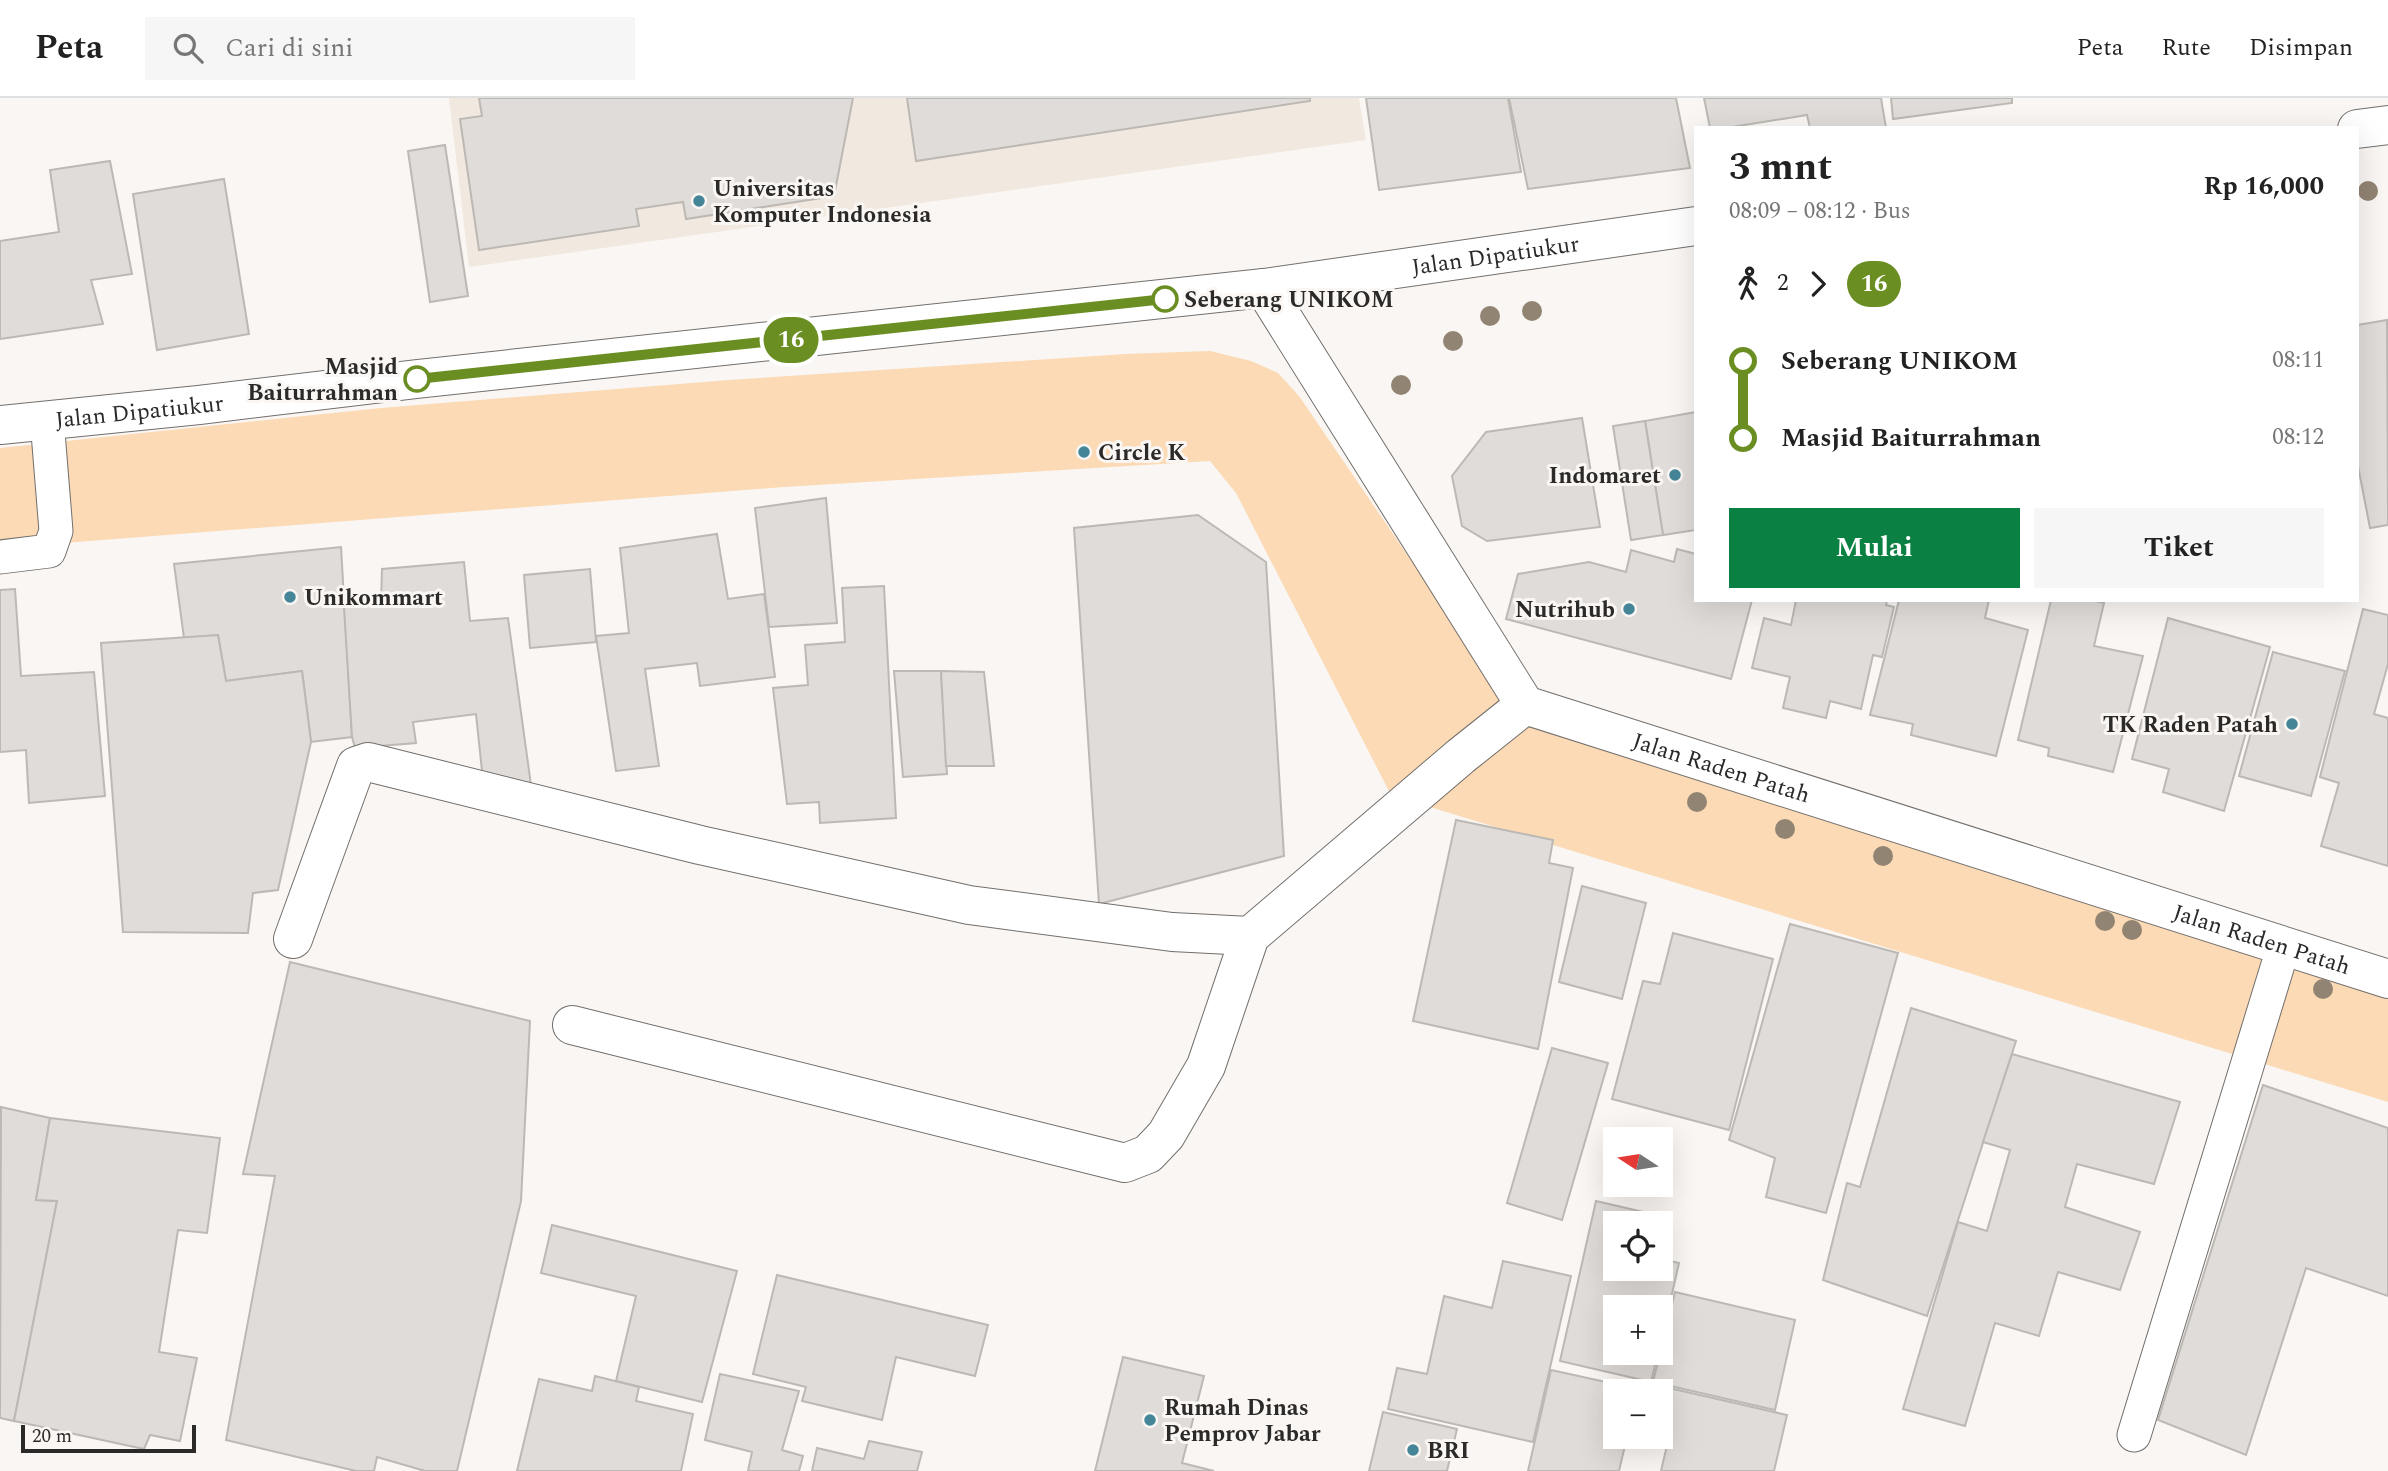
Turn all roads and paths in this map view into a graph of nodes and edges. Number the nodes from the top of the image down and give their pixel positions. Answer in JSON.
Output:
{"nodes":[{"id":1,"x":2388,"y":125,"type":"edge"},
{"id":2,"x":2359,"y":129,"type":"edge"},
{"id":3,"x":1694,"y":226,"type":"edge"},
{"id":4,"x":1264,"y":288,"type":"junction"},
{"id":5,"x":47,"y":420,"type":"junction"},
{"id":6,"x":0,"y":425,"type":"edge"},
{"id":7,"x":0,"y":557,"type":"edge"},
{"id":8,"x":1525,"y":705,"type":"junction"},
{"id":9,"x":1250,"y":936,"type":"junction"},
{"id":10,"x":293,"y":939,"type":"dead end"},
{"id":11,"x":2284,"y":945,"type":"junction"},
{"id":12,"x":2388,"y":979,"type":"edge"},
{"id":13,"x":572,"y":1025,"type":"dead end"},
{"id":14,"x":2134,"y":1435,"type":"dead end"}],
"edges":[{"from":1,"to":2,"type":"street"},
{"from":3,"to":4,"type":"street","name":"Jalan Dipatiukur"},
{"from":4,"to":5,"type":"street","name":"Jalan Dipatiukur"},
{"from":4,"to":8,"type":"street"},
{"from":5,"to":6,"type":"street","name":"Jalan Dipatiukur"},
{"from":5,"to":7,"type":"lane"},
{"from":8,"to":9,"type":"street"},
{"from":8,"to":11,"type":"street","name":"Jalan Raden Patah"},
{"from":9,"to":10,"type":"street"},
{"from":9,"to":13,"type":"street"},
{"from":11,"to":12,"type":"street","name":"Jalan Raden Patah"},
{"from":11,"to":14,"type":"lane"}]}
